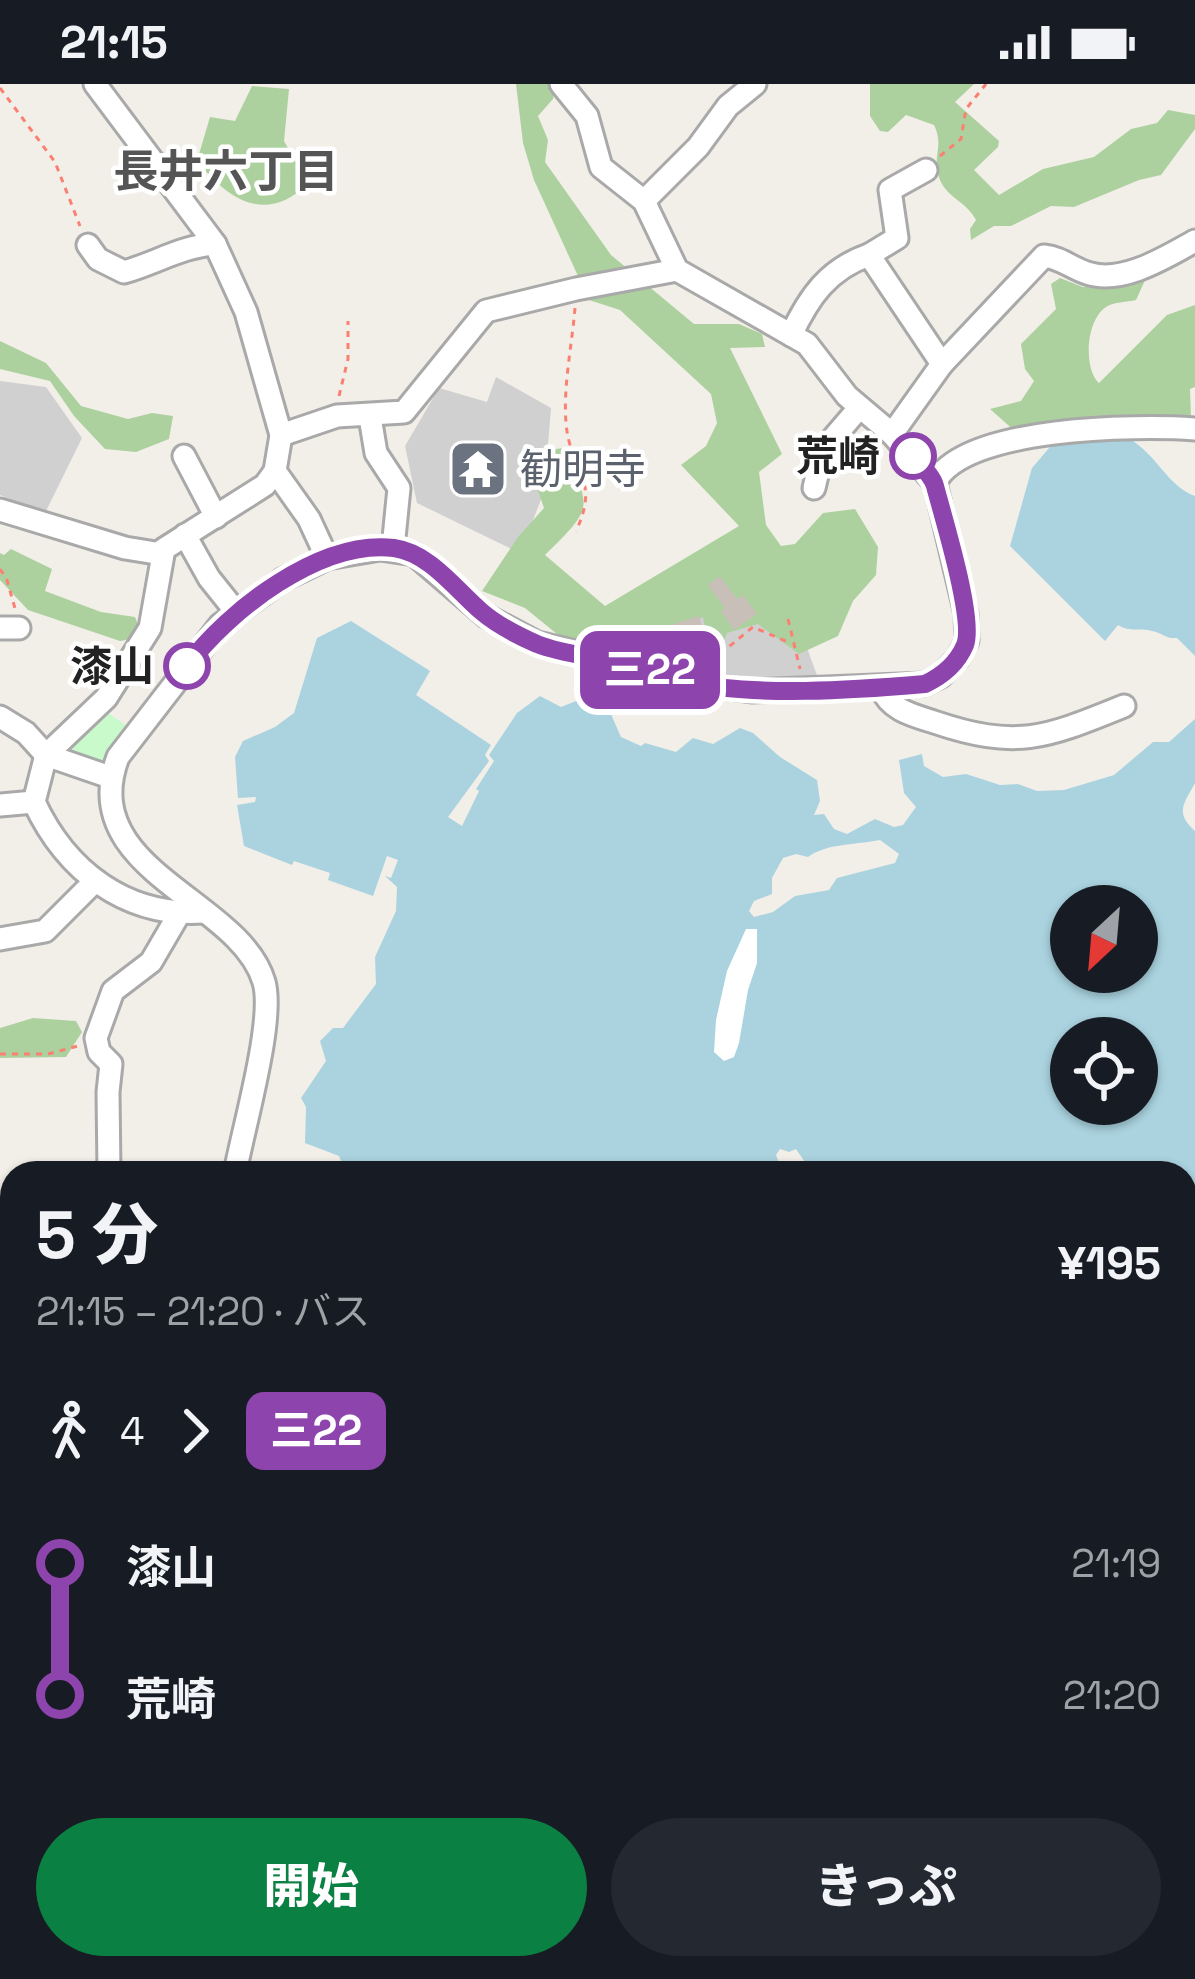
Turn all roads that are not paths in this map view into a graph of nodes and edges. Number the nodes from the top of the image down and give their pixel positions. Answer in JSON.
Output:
{"nodes":[{"id":1,"x":95,"y":84,"type":"edge"},
{"id":2,"x":561,"y":84,"type":"edge"},
{"id":3,"x":755,"y":84,"type":"edge"},
{"id":4,"x":926,"y":170,"type":"road end"},
{"id":5,"x":644,"y":201,"type":"junction"},
{"id":6,"x":1195,"y":241,"type":"edge"},
{"id":7,"x":88,"y":244,"type":"road end"},
{"id":8,"x":215,"y":244,"type":"junction"},
{"id":9,"x":869,"y":256,"type":"junction"},
{"id":10,"x":677,"y":270,"type":"junction"},
{"id":11,"x":791,"y":335,"type":"junction"},
{"id":12,"x":941,"y":364,"type":"junction"},
{"id":13,"x":859,"y":408,"type":"junction"},
{"id":14,"x":370,"y":417,"type":"junction"},
{"id":15,"x":1195,"y":429,"type":"edge"},
{"id":16,"x":892,"y":434,"type":"junction"},
{"id":17,"x":281,"y":435,"type":"junction"},
{"id":18,"x":184,"y":456,"type":"dead end"},
{"id":19,"x":275,"y":471,"type":"junction"},
{"id":20,"x":935,"y":482,"type":"junction"},
{"id":21,"x":814,"y":488,"type":"dead end"},
{"id":22,"x":0,"y":510,"type":"edge"},
{"id":23,"x":216,"y":517,"type":"junction"},
{"id":24,"x":185,"y":536,"type":"junction"},
{"id":25,"x":393,"y":548,"type":"junction"},
{"id":26,"x":162,"y":554,"type":"junction"},
{"id":27,"x":327,"y":558,"type":"junction"},
{"id":28,"x":237,"y":613,"type":"junction"},
{"id":29,"x":881,"y":688,"type":"junction"},
{"id":30,"x":1124,"y":706,"type":"dead end"},
{"id":31,"x":0,"y":717,"type":"edge"},
{"id":32,"x":46,"y":754,"type":"junction"},
{"id":33,"x":110,"y":777,"type":"junction"},
{"id":34,"x":34,"y":802,"type":"junction"},
{"id":35,"x":0,"y":805,"type":"edge"},
{"id":36,"x":95,"y":881,"type":"junction"},
{"id":37,"x":191,"y":913,"type":"junction"},
{"id":38,"x":0,"y":939,"type":"edge"},
{"id":39,"x":109,"y":1161,"type":"edge"},
{"id":40,"x":237,"y":1161,"type":"edge"}],
"edges":[{"from":1,"to":8,"type":"street"},
{"from":2,"to":5,"type":"street"},
{"from":3,"to":5,"type":"street"},
{"from":4,"to":9,"type":"street"},
{"from":5,"to":10,"type":"street"},
{"from":6,"to":12,"type":"street"},
{"from":7,"to":8,"type":"street"},
{"from":8,"to":17,"type":"street"},
{"from":9,"to":11,"type":"street"},
{"from":9,"to":12,"type":"street"},
{"from":10,"to":11,"type":"street"},
{"from":10,"to":14,"type":"street"},
{"from":11,"to":13,"type":"street"},
{"from":12,"to":16,"type":"street"},
{"from":13,"to":16,"type":"street"},
{"from":13,"to":21,"type":"street"},
{"from":14,"to":17,"type":"street"},
{"from":14,"to":25,"type":"street"},
{"from":15,"to":20,"type":"street"},
{"from":16,"to":20,"type":"street"},
{"from":17,"to":19,"type":"street"},
{"from":18,"to":23,"type":"street"},
{"from":19,"to":23,"type":"street"},
{"from":19,"to":27,"type":"street"},
{"from":20,"to":29,"type":"street"},
{"from":22,"to":26,"type":"street"},
{"from":23,"to":24,"type":"street"},
{"from":24,"to":26,"type":"street"},
{"from":24,"to":28,"type":"street"},
{"from":25,"to":27,"type":"street"},
{"from":25,"to":29,"type":"street"},
{"from":26,"to":32,"type":"street"},
{"from":27,"to":28,"type":"street"},
{"from":28,"to":33,"type":"street"},
{"from":29,"to":30,"type":"street"},
{"from":31,"to":32,"type":"street"},
{"from":32,"to":33,"type":"street"},
{"from":32,"to":34,"type":"street"},
{"from":33,"to":37,"type":"street"},
{"from":34,"to":35,"type":"street"},
{"from":34,"to":36,"type":"street"},
{"from":36,"to":37,"type":"street"},
{"from":36,"to":38,"type":"street"},
{"from":37,"to":39,"type":"street"},
{"from":37,"to":40,"type":"street"}]}
